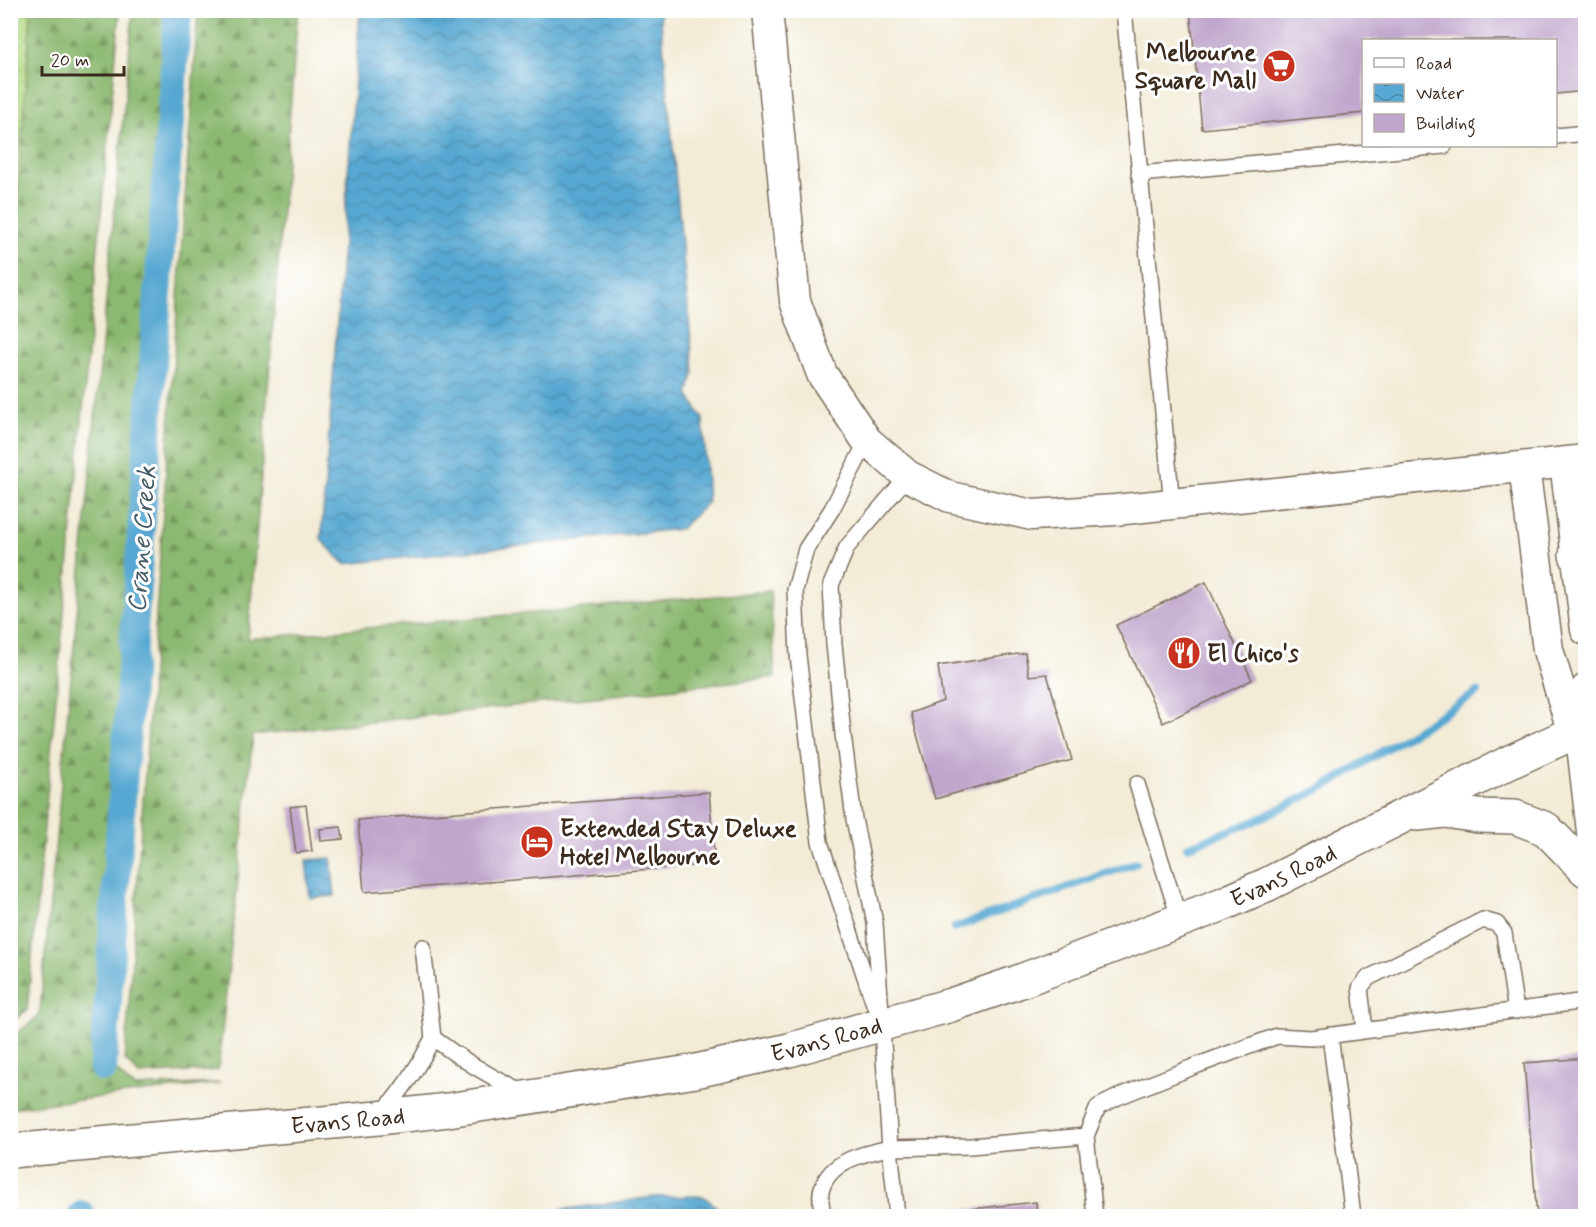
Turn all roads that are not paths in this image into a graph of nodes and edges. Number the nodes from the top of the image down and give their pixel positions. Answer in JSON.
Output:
{"nodes":[{"id":1,"x":767,"y":10,"type":"edge"},
{"id":2,"x":1124,"y":10,"type":"edge"},
{"id":3,"x":1586,"y":133,"type":"edge"},
{"id":4,"x":1557,"y":136,"type":"edge"},
{"id":5,"x":1433,"y":147,"type":"edge"},
{"id":6,"x":1139,"y":174,"type":"junction"},
{"id":7,"x":867,"y":441,"type":"junction"},
{"id":8,"x":1575,"y":462,"type":"edge"},
{"id":9,"x":1524,"y":467,"type":"junction"},
{"id":10,"x":908,"y":476,"type":"junction"},
{"id":11,"x":1172,"y":504,"type":"junction"},
{"id":12,"x":1581,"y":565,"type":"edge"},
{"id":13,"x":1586,"y":630,"type":"edge"},
{"id":14,"x":1586,"y":689,"type":"edge"},
{"id":15,"x":1579,"y":730,"type":"edge"},
{"id":16,"x":1137,"y":784,"type":"dead end"},
{"id":17,"x":1407,"y":815,"type":"junction"},
{"id":18,"x":1586,"y":845,"type":"edge"},
{"id":19,"x":1586,"y":870,"type":"edge"},
{"id":20,"x":1180,"y":921,"type":"junction"},
{"id":21,"x":423,"y":947,"type":"dead end"},
{"id":22,"x":1586,"y":1000,"type":"edge"},
{"id":23,"x":1516,"y":1011,"type":"junction"},
{"id":24,"x":881,"y":1024,"type":"junction"},
{"id":25,"x":1365,"y":1030,"type":"junction"},
{"id":26,"x":1330,"y":1035,"type":"junction"},
{"id":27,"x":433,"y":1038,"type":"junction"},
{"id":28,"x":532,"y":1098,"type":"junction"},
{"id":29,"x":378,"y":1118,"type":"junction"},
{"id":30,"x":1086,"y":1136,"type":"junction"},
{"id":31,"x":890,"y":1148,"type":"junction"},
{"id":32,"x":10,"y":1151,"type":"edge"},
{"id":33,"x":823,"y":1216,"type":"edge"},
{"id":34,"x":897,"y":1216,"type":"edge"},
{"id":35,"x":1095,"y":1216,"type":"edge"},
{"id":36,"x":1353,"y":1216,"type":"edge"}],
"edges":[{"from":1,"to":7,"type":"street"},
{"from":2,"to":6,"type":"lane"},
{"from":3,"to":4,"type":"lane"},
{"from":5,"to":6,"type":"lane"},
{"from":6,"to":11,"type":"lane"},
{"from":7,"to":10,"type":"street"},
{"from":7,"to":24,"type":"lane"},
{"from":8,"to":9,"type":"street"},
{"from":8,"to":12,"type":"street"},
{"from":9,"to":11,"type":"street"},
{"from":9,"to":15,"type":"street"},
{"from":10,"to":11,"type":"street"},
{"from":10,"to":24,"type":"lane"},
{"from":12,"to":13,"type":"street"},
{"from":14,"to":15,"type":"street"},
{"from":15,"to":17,"type":"street","name":"Evans Road"},
{"from":15,"to":18,"type":"lane"},
{"from":16,"to":20,"type":"lane"},
{"from":17,"to":19,"type":"street"},
{"from":17,"to":20,"type":"street","name":"Evans Road"},
{"from":20,"to":24,"type":"street","name":"Evans Road"},
{"from":21,"to":27,"type":"lane"},
{"from":22,"to":23,"type":"lane"},
{"from":23,"to":25,"type":"lane"},
{"from":23,"to":25,"type":"lane"},
{"from":24,"to":28,"type":"street","name":"Evans Road"},
{"from":24,"to":31,"type":"lane"},
{"from":25,"to":26,"type":"lane"},
{"from":26,"to":30,"type":"lane"},
{"from":26,"to":36,"type":"lane"},
{"from":27,"to":28,"type":"lane"},
{"from":27,"to":29,"type":"lane"},
{"from":28,"to":29,"type":"street","name":"Evans Road"},
{"from":29,"to":32,"type":"street","name":"Evans Road"},
{"from":30,"to":31,"type":"lane"},
{"from":30,"to":35,"type":"lane"},
{"from":31,"to":33,"type":"lane"},
{"from":31,"to":34,"type":"lane"}]}
